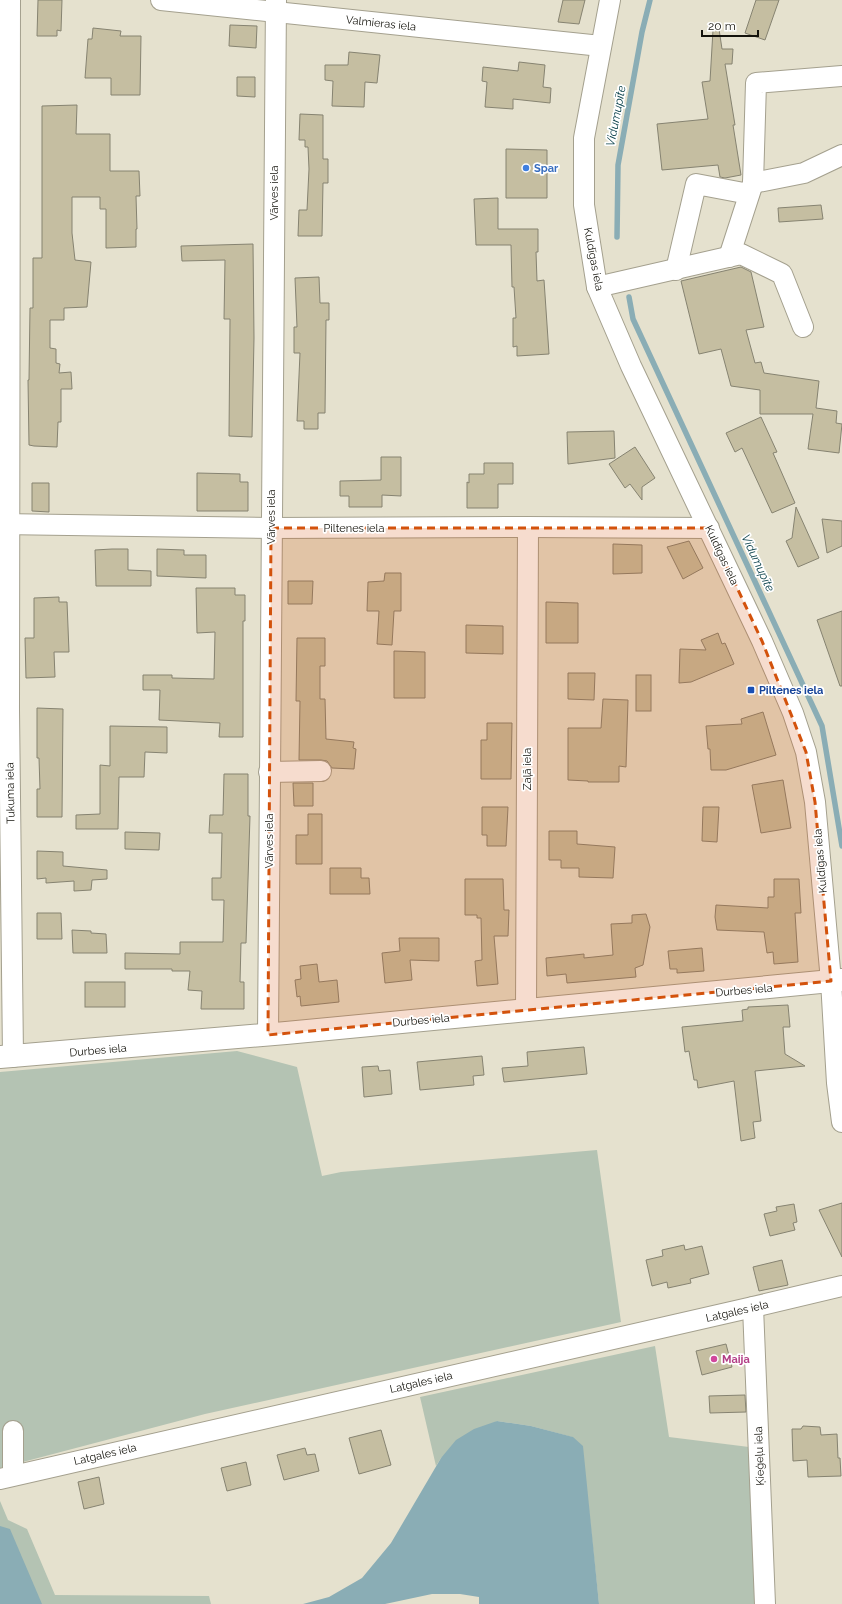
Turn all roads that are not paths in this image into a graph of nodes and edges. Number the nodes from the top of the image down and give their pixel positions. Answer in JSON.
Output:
{"nodes":[{"id":1,"x":10,"y":0,"type":"edge"},
{"id":2,"x":161,"y":0,"type":"edge"},
{"id":3,"x":610,"y":0,"type":"edge"},
{"id":4,"x":276,"y":6,"type":"edge"},
{"id":5,"x":600,"y":46,"type":"junction"},
{"id":6,"x":842,"y":76,"type":"edge"},
{"id":7,"x":842,"y":155,"type":"edge"},
{"id":8,"x":751,"y":189,"type":"junction"},
{"id":9,"x":729,"y":257,"type":"junction"},
{"id":10,"x":676,"y":270,"type":"junction"},
{"id":11,"x":597,"y":287,"type":"junction"},
{"id":12,"x":804,"y":327,"type":"dead end"},
{"id":13,"x":5,"y":524,"type":"edge"},
{"id":14,"x":528,"y":527,"type":"junction"},
{"id":15,"x":271,"y":528,"type":"junction"},
{"id":16,"x":709,"y":528,"type":"junction"},
{"id":17,"x":5,"y":710,"type":"edge"},
{"id":18,"x":321,"y":771,"type":"dead end"},
{"id":19,"x":270,"y":772,"type":"junction"},
{"id":20,"x":836,"y":980,"type":"edge"},
{"id":21,"x":526,"y":1011,"type":"junction"},
{"id":22,"x":268,"y":1035,"type":"junction"},
{"id":23,"x":6,"y":1057,"type":"edge"},
{"id":24,"x":842,"y":1122,"type":"edge"},
{"id":25,"x":842,"y":1286,"type":"edge"},
{"id":26,"x":753,"y":1307,"type":"junction"},
{"id":27,"x":13,"y":1431,"type":"dead end"},
{"id":28,"x":6,"y":1477,"type":"edge"},
{"id":29,"x":765,"y":1604,"type":"edge"}],
"edges":[{"from":1,"to":13,"type":"street","name":"Tukuma iela"},
{"from":2,"to":4,"type":"street","name":"Valmieras iela"},
{"from":3,"to":5,"type":"street","name":"Kuldīgas iela"},
{"from":4,"to":5,"type":"street","name":"Valmieras iela"},
{"from":4,"to":15,"type":"street","name":"Vārves iela"},
{"from":5,"to":11,"type":"street","name":"Kuldīgas iela"},
{"from":6,"to":8,"type":"street"},
{"from":7,"to":8,"type":"street"},
{"from":8,"to":9,"type":"street"},
{"from":8,"to":10,"type":"street"},
{"from":9,"to":10,"type":"street"},
{"from":9,"to":12,"type":"street"},
{"from":10,"to":11,"type":"street"},
{"from":11,"to":16,"type":"street","name":"Kuldīgas iela"},
{"from":13,"to":15,"type":"street","name":"Piltenes iela"},
{"from":13,"to":17,"type":"street","name":"Tukuma iela"},
{"from":14,"to":15,"type":"street","name":"Piltenes iela"},
{"from":14,"to":16,"type":"street","name":"Piltenes iela"},
{"from":14,"to":21,"type":"street","name":"Zaļā iela"},
{"from":15,"to":19,"type":"street","name":"Vārves iela"},
{"from":16,"to":20,"type":"street","name":"Kuldīgas iela"},
{"from":17,"to":23,"type":"street","name":"Tukuma iela"},
{"from":18,"to":19,"type":"street"},
{"from":19,"to":22,"type":"street","name":"Vārves iela"},
{"from":20,"to":21,"type":"main road","name":"Durbes iela"},
{"from":20,"to":24,"type":"street","name":"Kuldīgas iela"},
{"from":21,"to":22,"type":"main road","name":"Durbes iela"},
{"from":22,"to":23,"type":"main road","name":"Durbes iela"},
{"from":25,"to":26,"type":"street","name":"Latgales iela"},
{"from":26,"to":28,"type":"street","name":"Latgales iela"},
{"from":26,"to":29,"type":"street","name":"Ķieģeļu iela"},
{"from":27,"to":28,"type":"street"}]}
